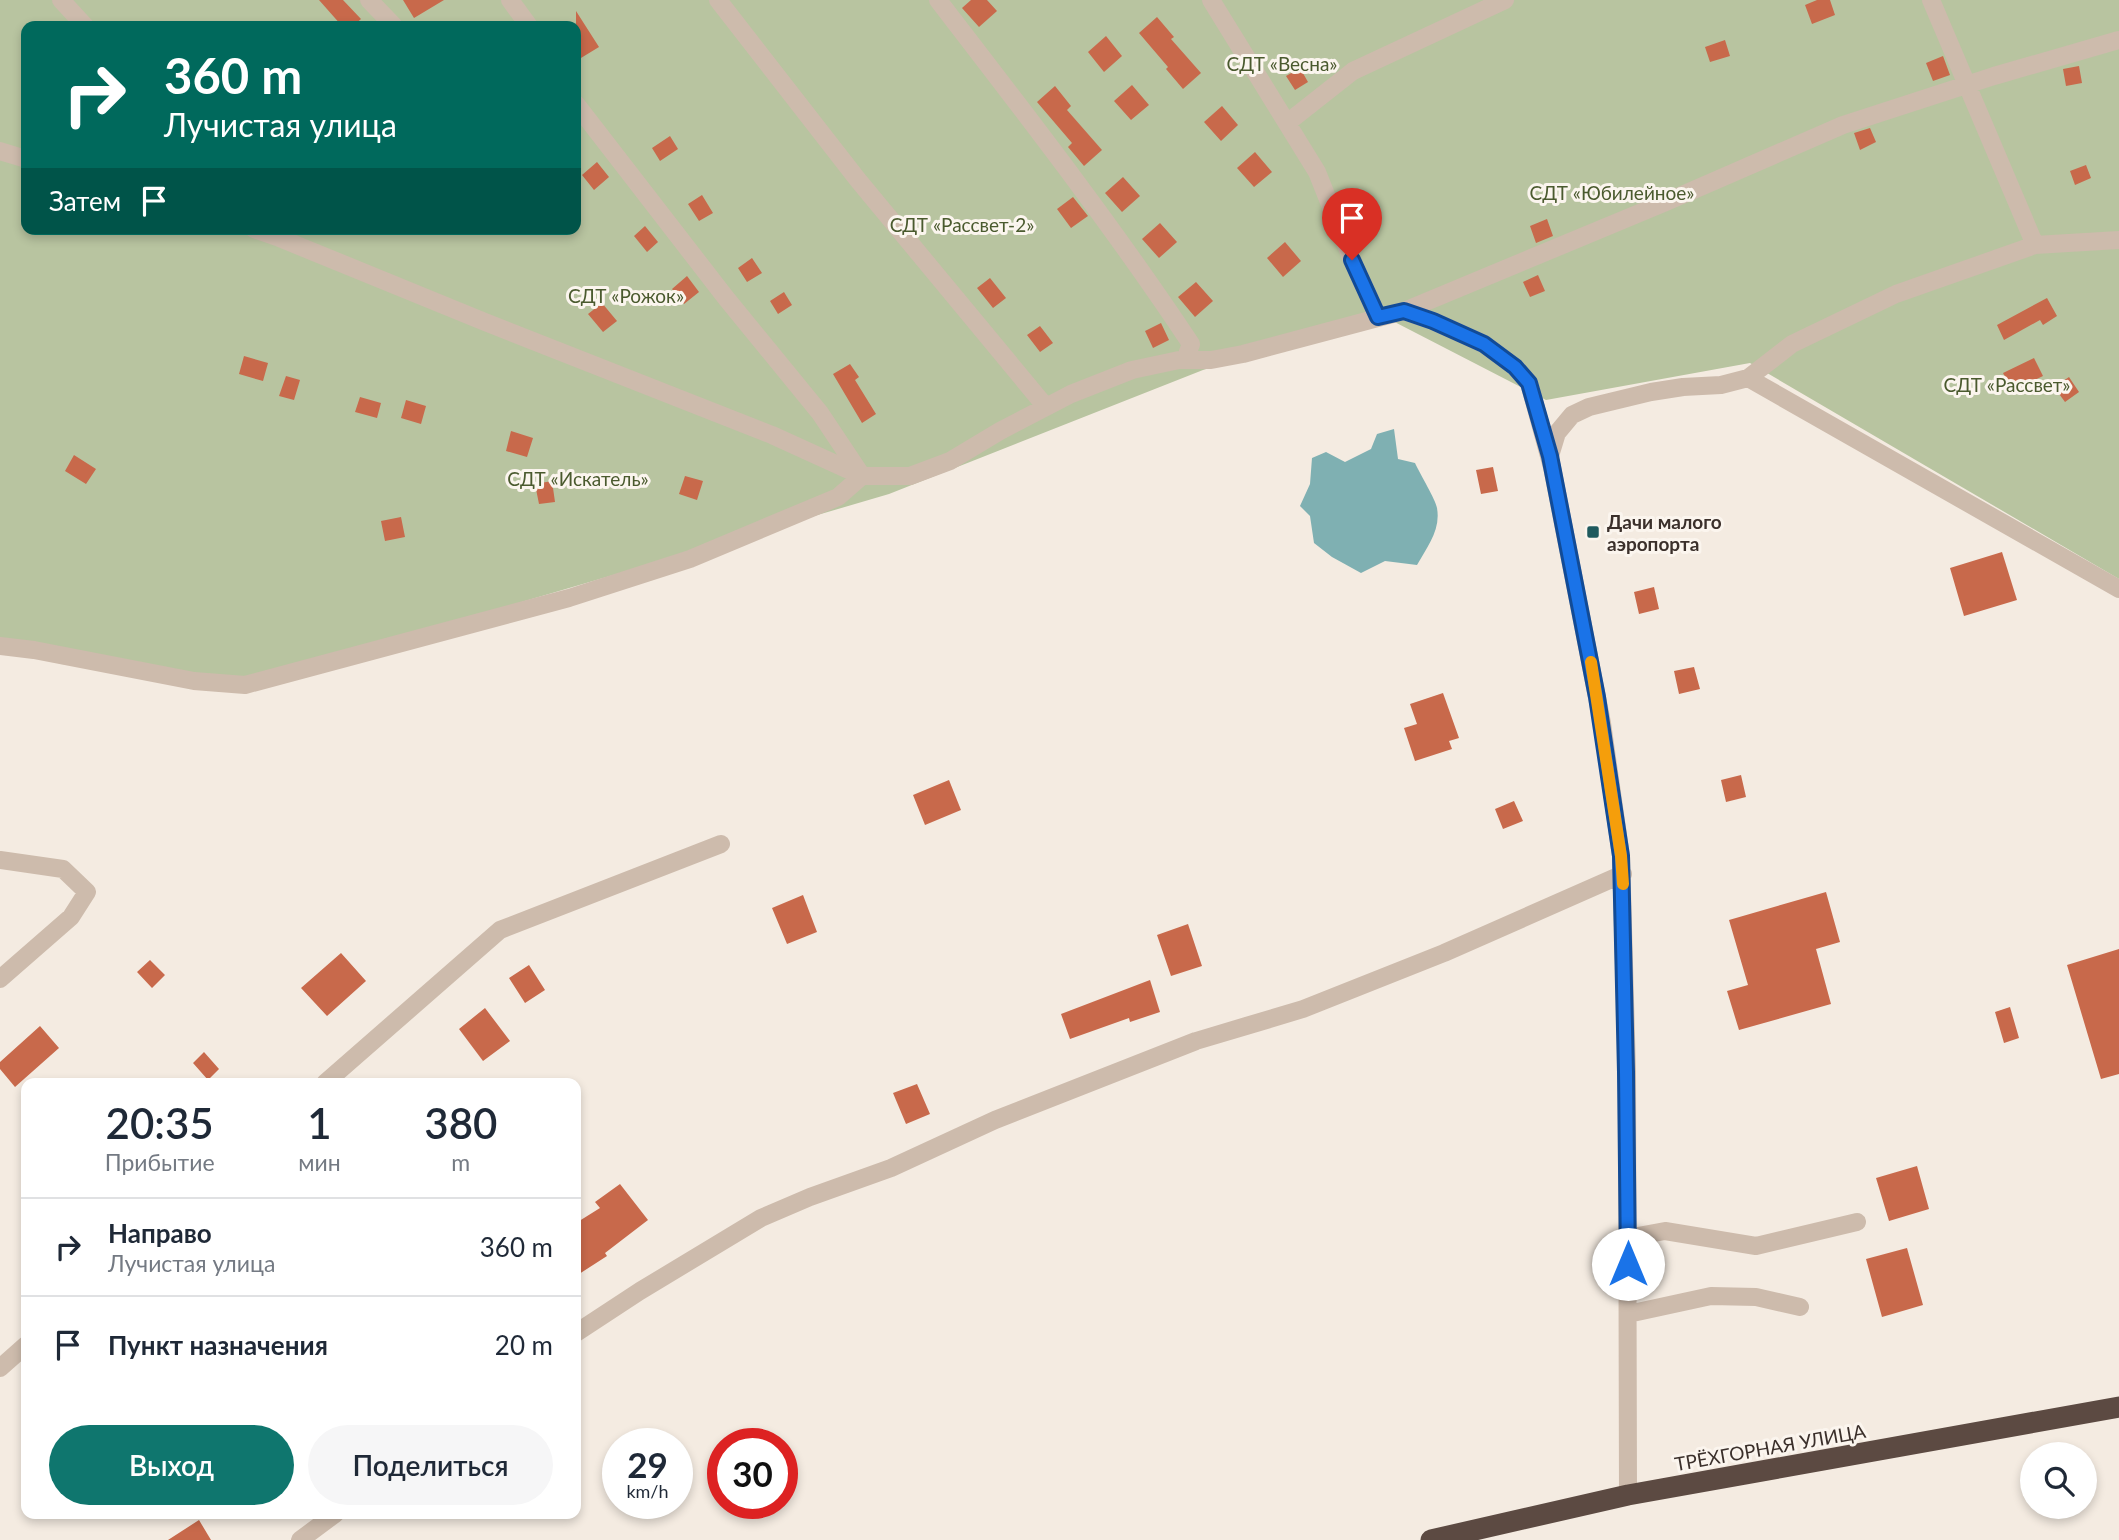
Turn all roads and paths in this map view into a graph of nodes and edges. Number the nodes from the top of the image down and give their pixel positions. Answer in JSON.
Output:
{"nodes":[{"id":1,"x":61,"y":0,"type":"edge"},
{"id":2,"x":369,"y":0,"type":"edge"},
{"id":3,"x":510,"y":0,"type":"edge"},
{"id":4,"x":718,"y":0,"type":"edge"},
{"id":5,"x":939,"y":0,"type":"edge"},
{"id":6,"x":1211,"y":0,"type":"edge"},
{"id":7,"x":1505,"y":0,"type":"edge"},
{"id":8,"x":1931,"y":0,"type":"edge"},
{"id":9,"x":80,"y":21,"type":"edge"},
{"id":10,"x":389,"y":21,"type":"edge"},
{"id":11,"x":525,"y":21,"type":"edge"},
{"id":12,"x":2119,"y":40,"type":"edge"},
{"id":13,"x":1966,"y":85,"type":"junction"},
{"id":14,"x":581,"y":110,"type":"edge"},
{"id":15,"x":1287,"y":122,"type":"junction"},
{"id":16,"x":0,"y":151,"type":"edge"},
{"id":17,"x":21,"y":157,"type":"edge"},
{"id":18,"x":281,"y":235,"type":"edge"},
{"id":19,"x":2119,"y":240,"type":"edge"},
{"id":20,"x":2035,"y":245,"type":"junction"},
{"id":21,"x":1404,"y":311,"type":"junction"},
{"id":22,"x":1378,"y":317,"type":"junction"},
{"id":23,"x":1185,"y":360,"type":"junction"},
{"id":24,"x":1748,"y":378,"type":"junction"},
{"id":25,"x":1046,"y":407,"type":"junction"},
{"id":26,"x":1550,"y":456,"type":"junction"},
{"id":27,"x":862,"y":477,"type":"junction"},
{"id":28,"x":2119,"y":589,"type":"edge"},
{"id":29,"x":0,"y":646,"type":"edge"},
{"id":30,"x":721,"y":844,"type":"dead end"},
{"id":31,"x":0,"y":860,"type":"edge"},
{"id":32,"x":1622,"y":874,"type":"junction"},
{"id":33,"x":0,"y":979,"type":"edge"},
{"id":34,"x":332,"y":1078,"type":"edge"},
{"id":35,"x":1857,"y":1222,"type":"dead end"},
{"id":36,"x":1628,"y":1238,"type":"junction"},
{"id":37,"x":1800,"y":1307,"type":"dead end"},
{"id":38,"x":1628,"y":1314,"type":"junction"},
{"id":39,"x":581,"y":1330,"type":"edge"},
{"id":40,"x":21,"y":1349,"type":"edge"},
{"id":41,"x":0,"y":1368,"type":"edge"},
{"id":42,"x":2119,"y":1407,"type":"edge"},
{"id":43,"x":1628,"y":1495,"type":"junction"},
{"id":44,"x":328,"y":1519,"type":"edge"},
{"id":45,"x":300,"y":1540,"type":"edge"},
{"id":46,"x":1431,"y":1540,"type":"edge"}],
"edges":[{"from":1,"to":9,"type":"street"},
{"from":2,"to":10,"type":"street"},
{"from":3,"to":11,"type":"street"},
{"from":4,"to":25,"type":"street"},
{"from":5,"to":23,"type":"street"},
{"from":6,"to":15,"type":"street"},
{"from":7,"to":15,"type":"street"},
{"from":8,"to":13,"type":"street"},
{"from":12,"to":13,"type":"street"},
{"from":13,"to":20,"type":"street"},
{"from":13,"to":21,"type":"street"},
{"from":14,"to":27,"type":"street"},
{"from":15,"to":22,"type":"street"},
{"from":16,"to":17,"type":"street"},
{"from":18,"to":27,"type":"street"},
{"from":19,"to":20,"type":"street"},
{"from":20,"to":24,"type":"street"},
{"from":21,"to":22,"type":"street"},
{"from":21,"to":26,"type":"street"},
{"from":22,"to":23,"type":"street"},
{"from":23,"to":25,"type":"street"},
{"from":24,"to":26,"type":"street"},
{"from":24,"to":28,"type":"street"},
{"from":25,"to":27,"type":"street"},
{"from":26,"to":32,"type":"street"},
{"from":27,"to":29,"type":"street"},
{"from":30,"to":34,"type":"street"},
{"from":31,"to":33,"type":"street"},
{"from":32,"to":36,"type":"street"},
{"from":32,"to":39,"type":"street"},
{"from":35,"to":36,"type":"street"},
{"from":36,"to":38,"type":"street"},
{"from":37,"to":38,"type":"street"},
{"from":38,"to":43,"type":"street"},
{"from":40,"to":41,"type":"street"},
{"from":42,"to":43,"type":"highway","name":"ТРЁХГОРНАЯ УЛИЦА"},
{"from":43,"to":46,"type":"highway","name":"ТРЁХГОРНАЯ УЛИЦА"},
{"from":44,"to":45,"type":"street"}]}
